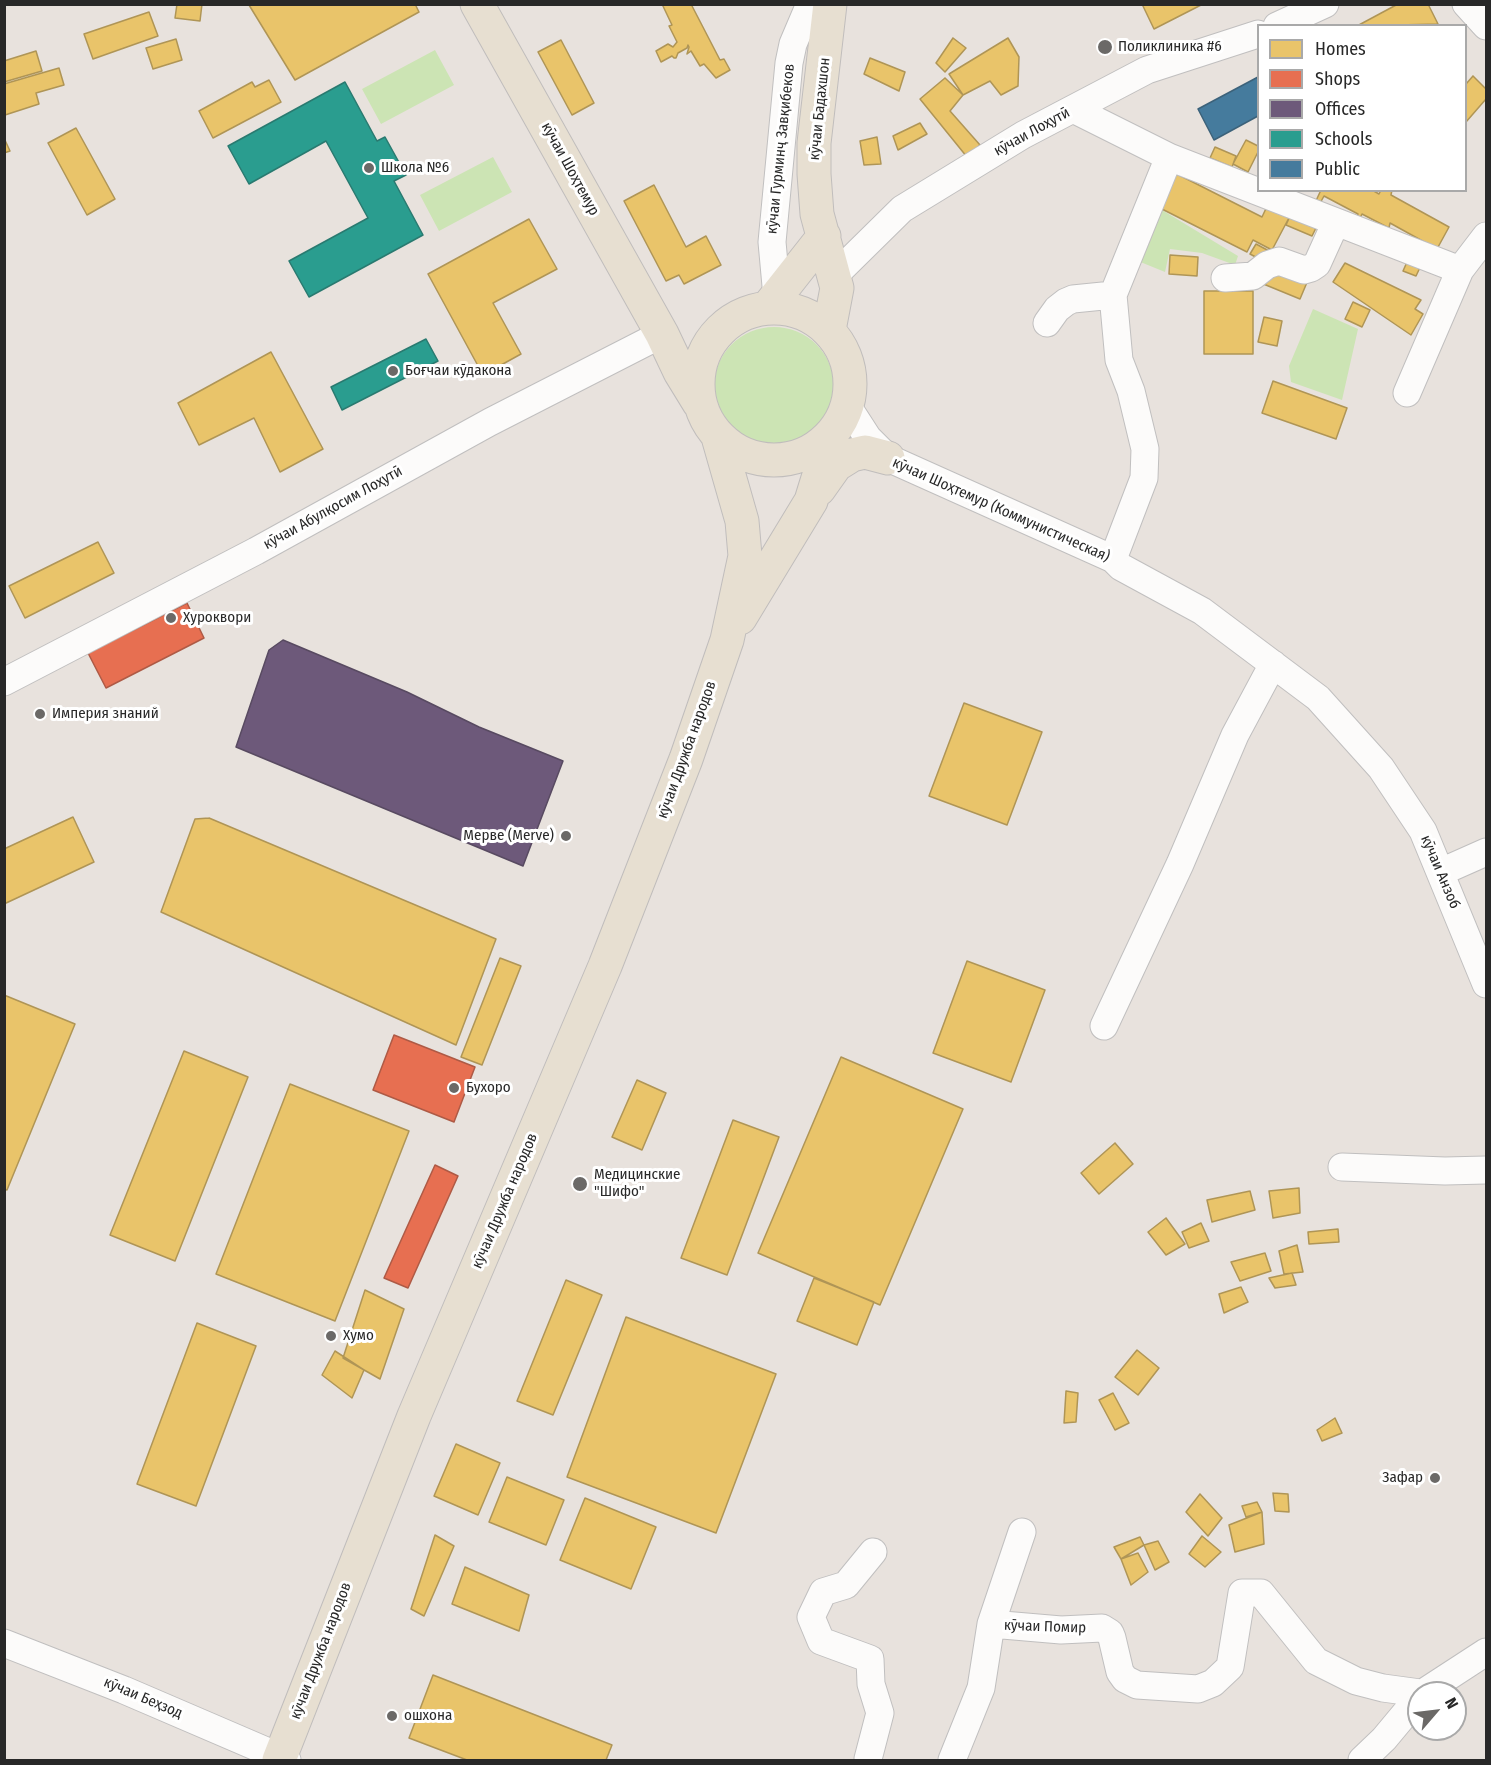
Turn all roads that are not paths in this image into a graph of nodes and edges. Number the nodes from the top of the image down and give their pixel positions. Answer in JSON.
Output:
{"nodes":[{"id":1,"x":477,"y":4,"type":"edge"},
{"id":2,"x":810,"y":4,"type":"edge"},
{"id":3,"x":830,"y":4,"type":"edge"},
{"id":4,"x":1325,"y":4,"type":"edge"},
{"id":5,"x":1466,"y":4,"type":"edge"},
{"id":6,"x":1281,"y":24,"type":"edge"},
{"id":7,"x":1486,"y":26,"type":"edge"},
{"id":8,"x":1257,"y":34,"type":"edge"},
{"id":9,"x":1073,"y":109,"type":"junction"},
{"id":10,"x":1169,"y":157,"type":"junction"},
{"id":11,"x":1257,"y":191,"type":"edge"},
{"id":12,"x":1259,"y":192,"type":"edge"},
{"id":13,"x":1336,"y":222,"type":"junction"},
{"id":14,"x":821,"y":225,"type":"junction"},
{"id":15,"x":1486,"y":236,"type":"edge"},
{"id":16,"x":1460,"y":270,"type":"junction"},
{"id":17,"x":834,"y":276,"type":"junction"},
{"id":18,"x":1225,"y":278,"type":"dead end"},
{"id":19,"x":1113,"y":295,"type":"junction"},
{"id":20,"x":773,"y":302,"type":"junction"},
{"id":21,"x":1047,"y":323,"type":"dead end"},
{"id":22,"x":726,"y":324,"type":"junction"},
{"id":23,"x":829,"y":330,"type":"junction"},
{"id":24,"x":662,"y":334,"type":"junction"},
{"id":25,"x":1407,"y":393,"type":"dead end"},
{"id":26,"x":700,"y":405,"type":"junction"},
{"id":27,"x":848,"y":407,"type":"junction"},
{"id":28,"x":831,"y":436,"type":"junction"},
{"id":29,"x":718,"y":437,"type":"junction"},
{"id":30,"x":888,"y":459,"type":"junction"},
{"id":31,"x":811,"y":501,"type":"junction"},
{"id":32,"x":1113,"y":559,"type":"junction"},
{"id":33,"x":727,"y":640,"type":"junction"},
{"id":34,"x":1273,"y":664,"type":"junction"},
{"id":35,"x":4,"y":682,"type":"edge"},
{"id":36,"x":1318,"y":698,"type":"joint"},
{"id":37,"x":1486,"y":852,"type":"edge"},
{"id":38,"x":1441,"y":872,"type":"junction"},
{"id":39,"x":1486,"y":984,"type":"edge"},
{"id":40,"x":1104,"y":1026,"type":"dead end"},
{"id":41,"x":1342,"y":1167,"type":"dead end"},
{"id":42,"x":1486,"y":1170,"type":"edge"},
{"id":43,"x":1022,"y":1532,"type":"dead end"},
{"id":44,"x":873,"y":1552,"type":"dead end"},
{"id":45,"x":991,"y":1624,"type":"junction"},
{"id":46,"x":4,"y":1643,"type":"edge"},
{"id":47,"x":1486,"y":1652,"type":"edge"},
{"id":48,"x":1440,"y":1681,"type":"edge"},
{"id":49,"x":1407,"y":1692,"type":"edge"},
{"id":50,"x":1407,"y":1710,"type":"edge"},
{"id":51,"x":282,"y":1759,"type":"edge"},
{"id":52,"x":870,"y":1760,"type":"edge"},
{"id":53,"x":952,"y":1761,"type":"edge"},
{"id":54,"x":1362,"y":1761,"type":"edge"}],
"edges":[{"from":1,"to":24,"type":"main road","name":"кӯчаи Шоҳтемур"},
{"from":2,"to":20,"type":"street","name":"кӯчаи Гурминҷ Завқибеков"},
{"from":3,"to":14,"type":"main road","name":"кӯчаи Бадахшон"},
{"from":4,"to":6,"type":"street"},
{"from":5,"to":7,"type":"street"},
{"from":8,"to":9,"type":"street","name":"кӯчаи Лоҳутӣ"},
{"from":9,"to":10,"type":"street"},
{"from":9,"to":17,"type":"street","name":"кӯчаи Лоҳутӣ"},
{"from":10,"to":11,"type":"street"},
{"from":10,"to":19,"type":"street"},
{"from":12,"to":13,"type":"street"},
{"from":13,"to":16,"type":"street"},
{"from":13,"to":18,"type":"street"},
{"from":14,"to":17,"type":"main road","name":"кӯчаи Бадахшон"},
{"from":14,"to":20,"type":"main road"},
{"from":15,"to":16,"type":"street"},
{"from":16,"to":25,"type":"street"},
{"from":17,"to":23,"type":"main road","name":"кӯчаи Бадахшон"},
{"from":19,"to":21,"type":"street"},
{"from":19,"to":32,"type":"street"},
{"from":20,"to":22,"type":"main road"},
{"from":20,"to":23,"type":"main road"},
{"from":22,"to":24,"type":"main road"},
{"from":22,"to":26,"type":"main road"},
{"from":23,"to":27,"type":"main road"},
{"from":24,"to":26,"type":"main road","name":"кӯчаи Шоҳтемур"},
{"from":24,"to":35,"type":"street","name":"кӯчаи Абулқосим Лоҳутӣ"},
{"from":26,"to":29,"type":"main road"},
{"from":27,"to":28,"type":"main road"},
{"from":27,"to":30,"type":"street","name":"кӯчаи Шоҳтемур (Коммунистическая)"},
{"from":28,"to":29,"type":"main road"},
{"from":28,"to":31,"type":"main road"},
{"from":29,"to":33,"type":"main road"},
{"from":30,"to":31,"type":"main road"},
{"from":30,"to":32,"type":"street","name":"кӯчаи Шоҳтемур (Коммунистическая)"},
{"from":31,"to":33,"type":"main road"},
{"from":32,"to":34,"type":"street","name":"кӯчаи Шоҳтемур (Коммунистическая)"},
{"from":33,"to":51,"type":"main road","name":"кӯчаи Дружба народов"},
{"from":34,"to":36,"type":"street","name":"кӯчаи Шоҳтемур (Коммунистическая)"},
{"from":34,"to":40,"type":"street"},
{"from":36,"to":38,"type":"street","name":"кӯчаи Анзоб"},
{"from":37,"to":38,"type":"street"},
{"from":38,"to":39,"type":"street","name":"кӯчаи Анзоб"},
{"from":41,"to":42,"type":"street"},
{"from":43,"to":45,"type":"street"},
{"from":44,"to":52,"type":"street"},
{"from":45,"to":49,"type":"street","name":"кӯчаи Помир"},
{"from":45,"to":53,"type":"street","name":"кӯчаи Помир"},
{"from":46,"to":51,"type":"street","name":"кӯчаи Беҳзод"},
{"from":47,"to":48,"type":"street"},
{"from":50,"to":54,"type":"street"}]}
